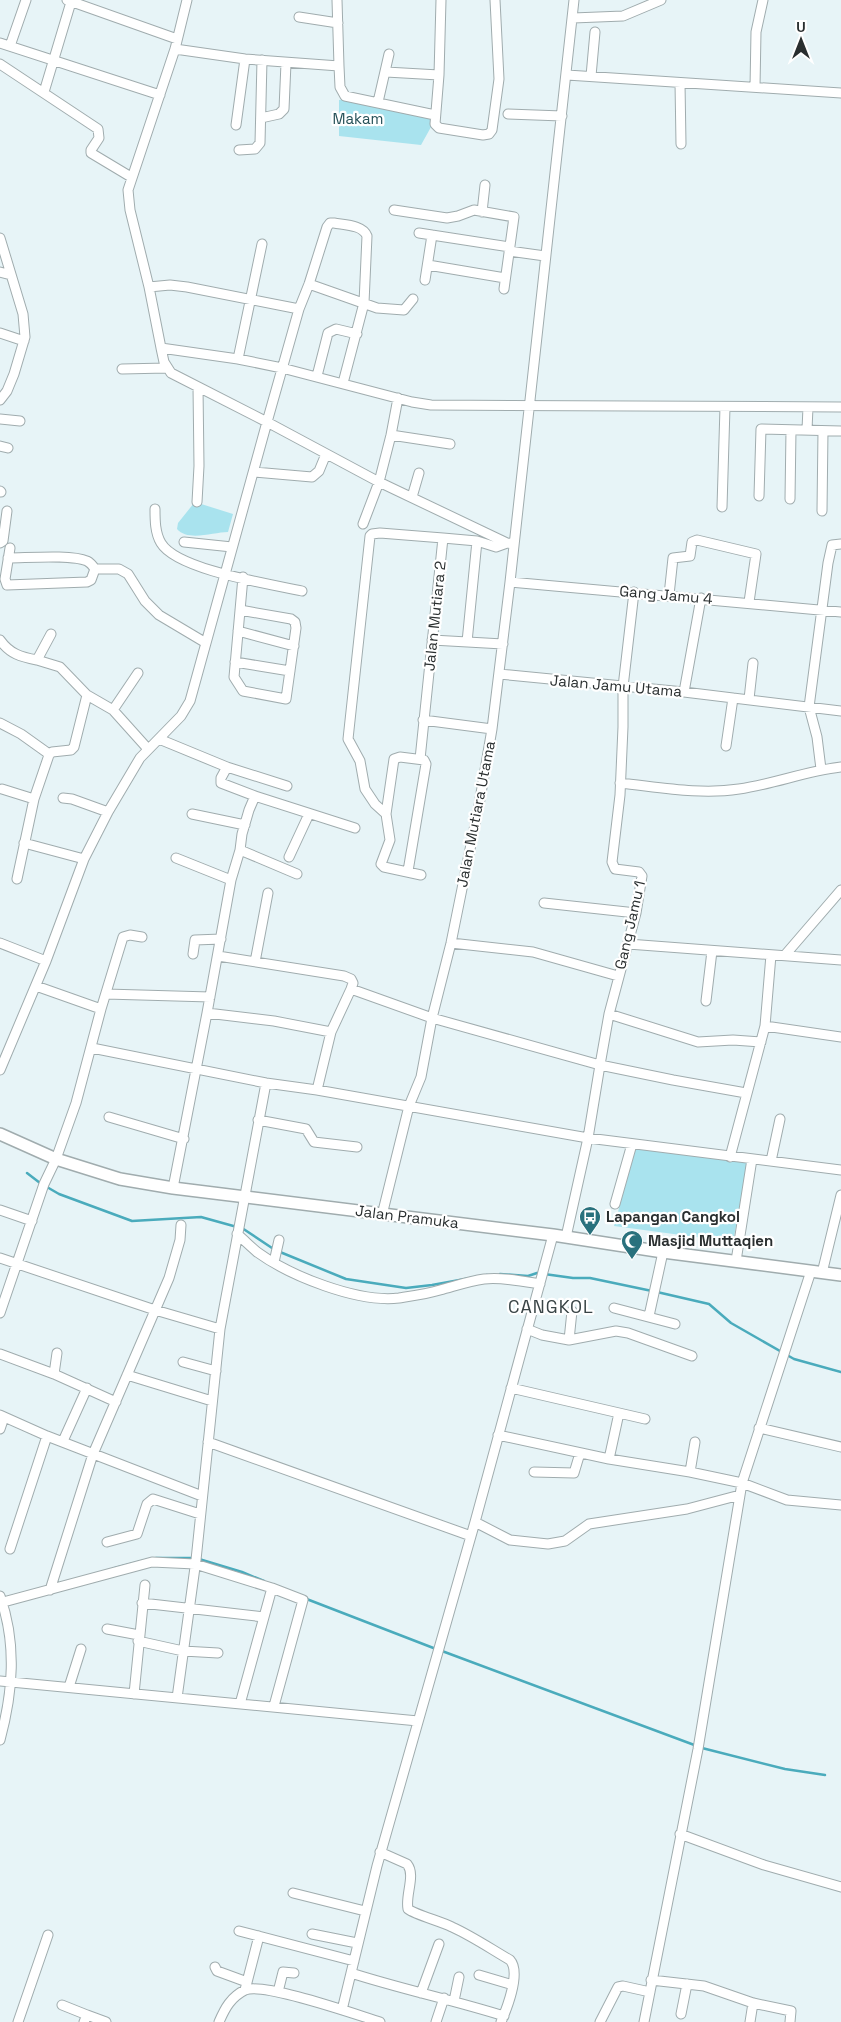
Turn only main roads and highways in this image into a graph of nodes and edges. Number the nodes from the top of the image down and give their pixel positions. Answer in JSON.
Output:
{"nodes":[{"id":1,"x":0,"y":1134,"type":"edge"},
{"id":2,"x":841,"y":1275,"type":"edge"}],
"edges":[{"from":1,"to":2,"type":"main road","name":"Jalan Pramuka"}]}
